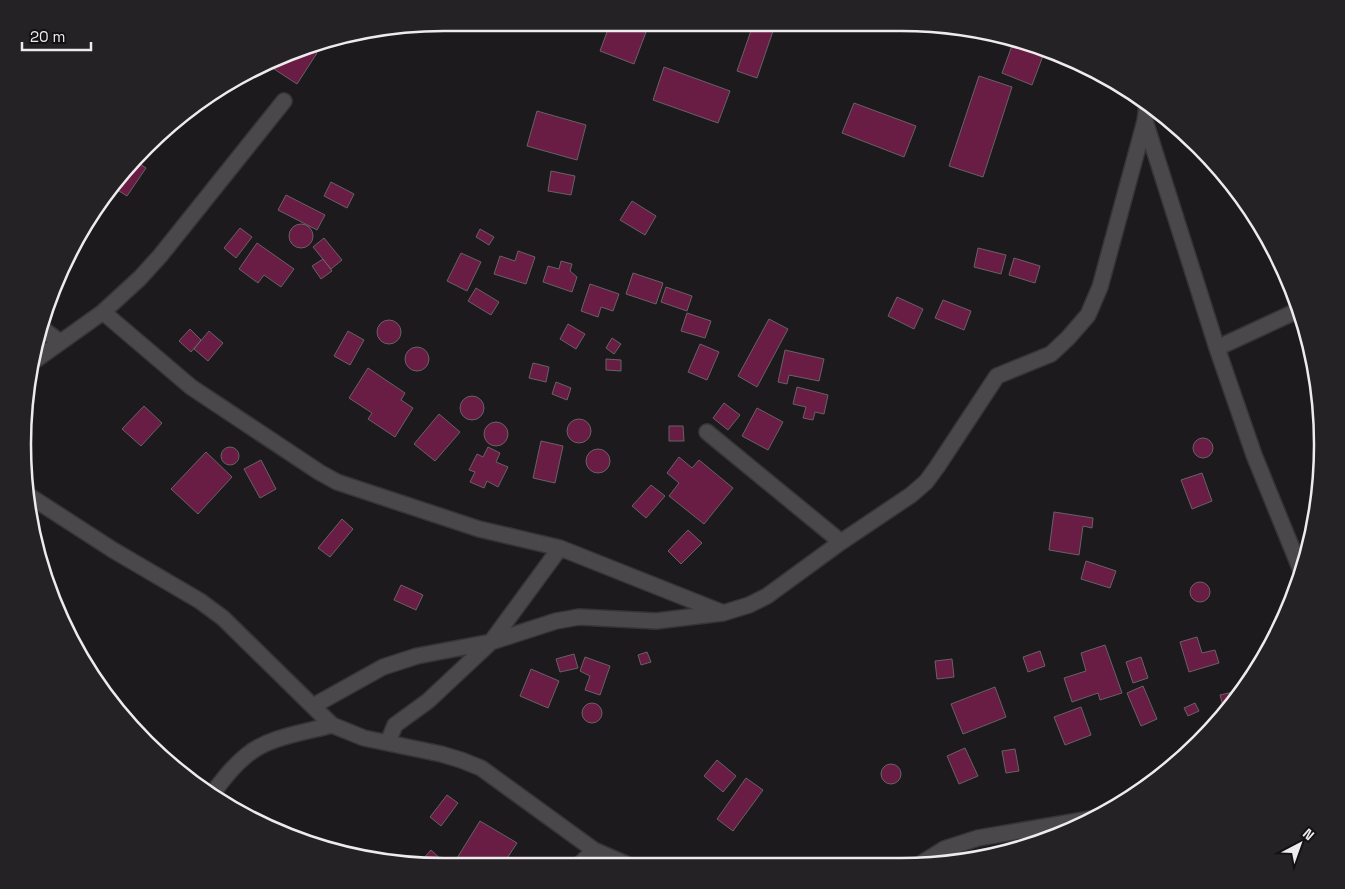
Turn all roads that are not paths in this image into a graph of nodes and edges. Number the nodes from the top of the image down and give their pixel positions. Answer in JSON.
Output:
{"nodes":[{"id":1,"x":284,"y":102,"type":"dead end"},
{"id":2,"x":1146,"y":112,"type":"edge"},
{"id":3,"x":1145,"y":121,"type":"junction"},
{"id":4,"x":104,"y":312,"type":"junction"},
{"id":5,"x":1292,"y":313,"type":"edge"},
{"id":6,"x":47,"y":332,"type":"edge"},
{"id":7,"x":60,"y":342,"type":"junction"},
{"id":8,"x":1217,"y":348,"type":"junction"},
{"id":9,"x":41,"y":356,"type":"edge"},
{"id":10,"x":707,"y":432,"type":"dead end"},
{"id":11,"x":35,"y":500,"type":"edge"},
{"id":12,"x":841,"y":542,"type":"junction"},
{"id":13,"x":560,"y":548,"type":"junction"},
{"id":14,"x":1297,"y":561,"type":"edge"},
{"id":15,"x":723,"y":613,"type":"junction"},
{"id":16,"x":491,"y":642,"type":"junction"},
{"id":17,"x":313,"y":706,"type":"junction"},
{"id":18,"x":332,"y":725,"type":"junction"},
{"id":19,"x":388,"y":742,"type":"junction"},
{"id":20,"x":216,"y":789,"type":"edge"},
{"id":21,"x":1065,"y":823,"type":"edge"},
{"id":22,"x":594,"y":850,"type":"junction"},
{"id":23,"x":933,"y":856,"type":"edge"},
{"id":24,"x":586,"y":858,"type":"edge"},
{"id":25,"x":612,"y":858,"type":"edge"}],
"edges":[{"from":1,"to":4,"type":"street"},
{"from":2,"to":3,"type":"street"},
{"from":3,"to":8,"type":"street"},
{"from":3,"to":12,"type":"street"},
{"from":4,"to":7,"type":"street"},
{"from":4,"to":13,"type":"street"},
{"from":5,"to":8,"type":"street"},
{"from":6,"to":7,"type":"street"},
{"from":7,"to":9,"type":"street"},
{"from":8,"to":14,"type":"street"},
{"from":10,"to":12,"type":"street"},
{"from":11,"to":17,"type":"street"},
{"from":12,"to":15,"type":"street"},
{"from":13,"to":15,"type":"street"},
{"from":13,"to":16,"type":"street"},
{"from":15,"to":16,"type":"street"},
{"from":16,"to":17,"type":"street"},
{"from":16,"to":19,"type":"street"},
{"from":17,"to":18,"type":"street"},
{"from":18,"to":19,"type":"street"},
{"from":18,"to":20,"type":"street"},
{"from":19,"to":22,"type":"street"},
{"from":21,"to":23,"type":"street"},
{"from":22,"to":24,"type":"street"},
{"from":22,"to":25,"type":"street"}]}
